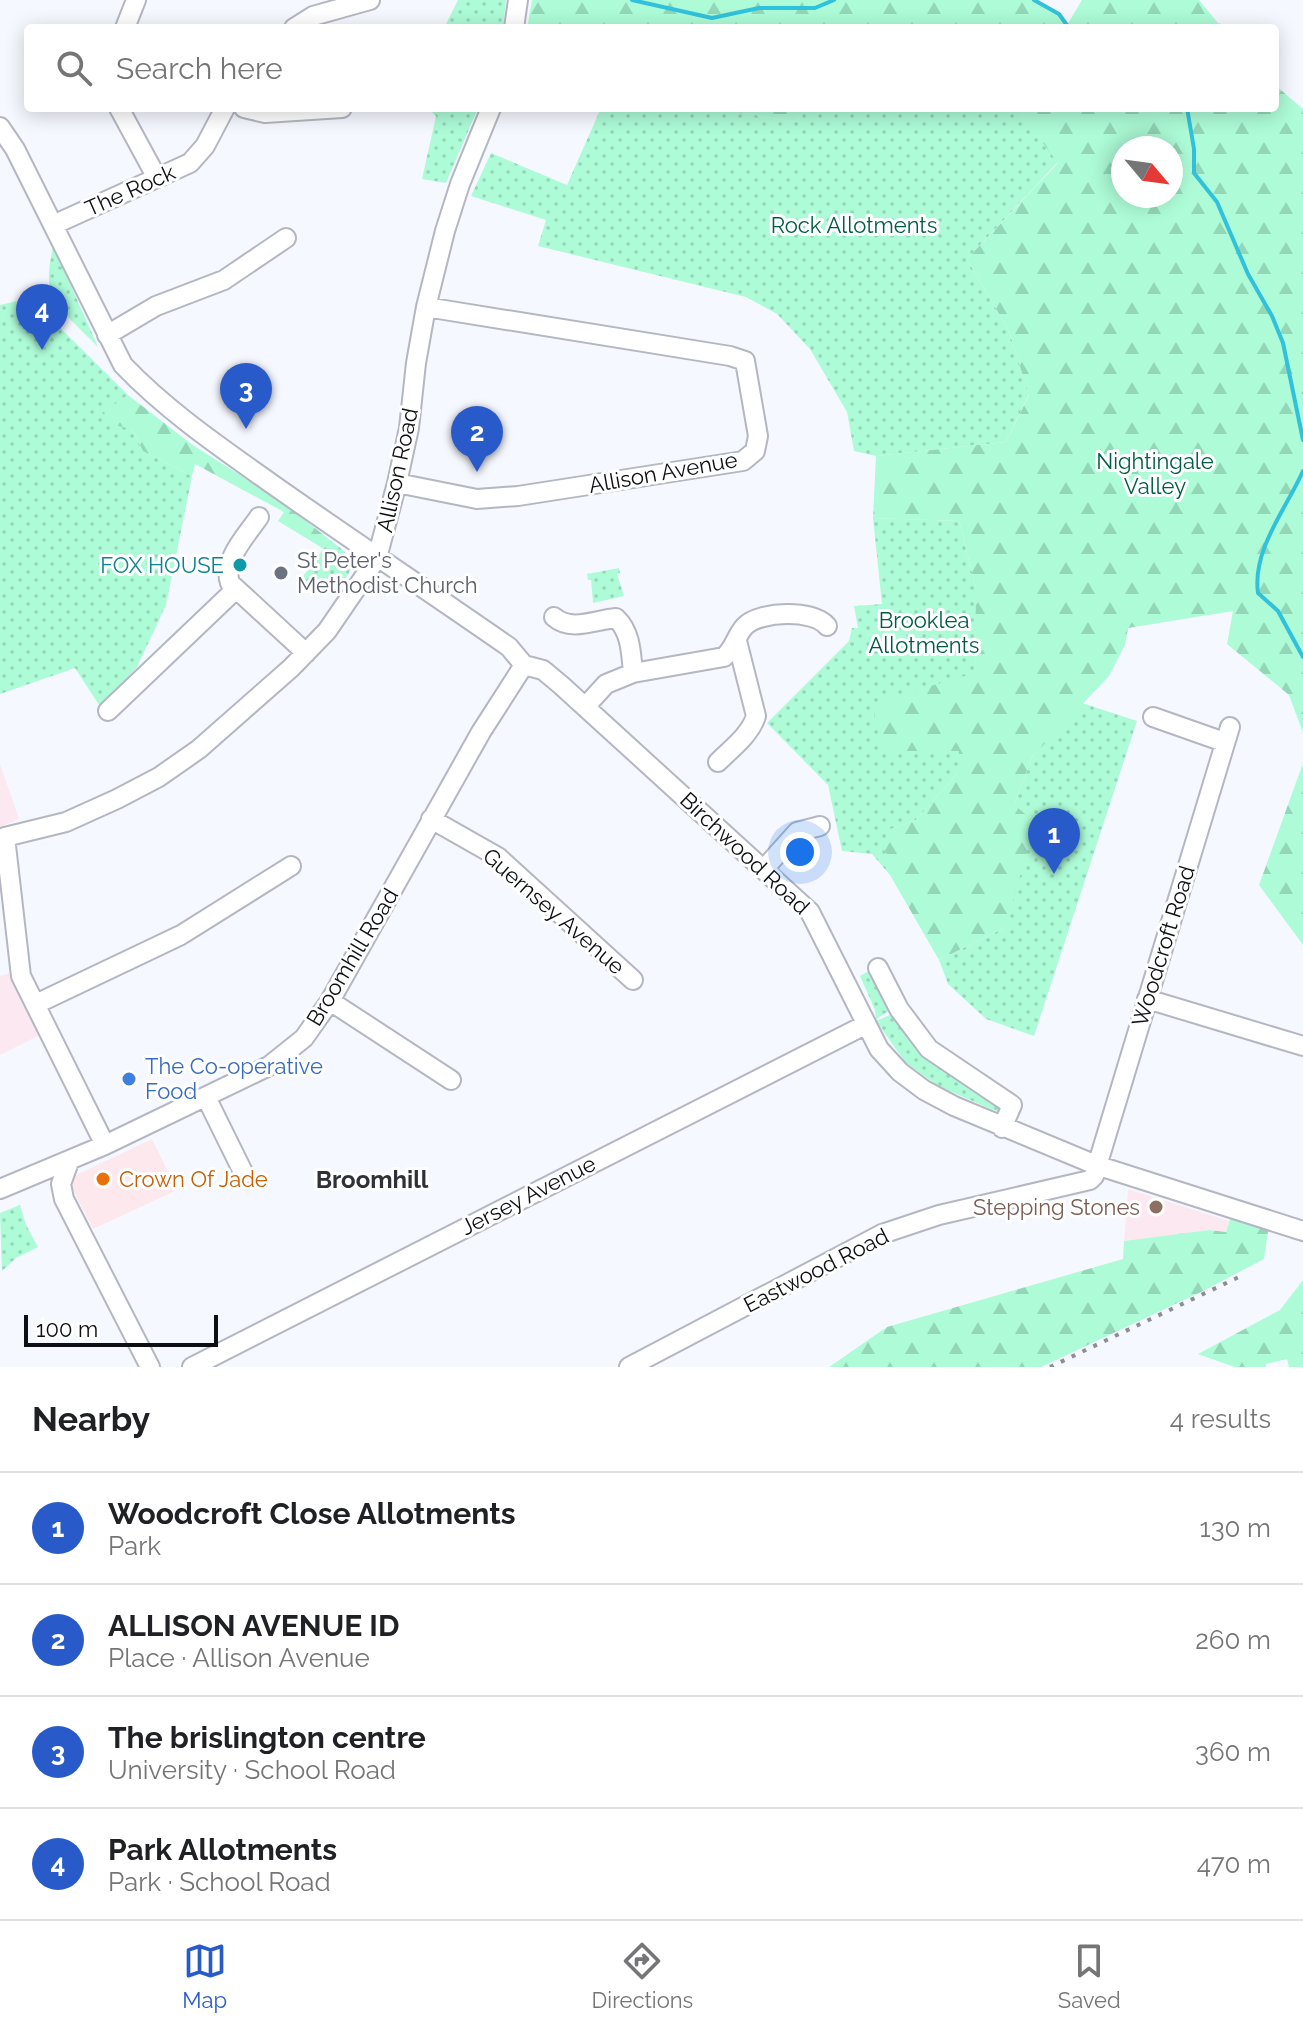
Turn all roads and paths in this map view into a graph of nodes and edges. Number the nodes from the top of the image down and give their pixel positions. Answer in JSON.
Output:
{"nodes":[{"id":1,"x":136,"y":0,"type":"edge"},
{"id":2,"x":370,"y":0,"type":"edge"},
{"id":3,"x":518,"y":0,"type":"edge"},
{"id":4,"x":127,"y":24,"type":"edge"},
{"id":5,"x":300,"y":24,"type":"edge"},
{"id":6,"x":515,"y":24,"type":"edge"},
{"id":7,"x":121,"y":112,"type":"edge"},
{"id":8,"x":223,"y":112,"type":"edge"},
{"id":9,"x":489,"y":112,"type":"edge"},
{"id":10,"x":0,"y":127,"type":"edge"},
{"id":11,"x":157,"y":178,"type":"junction"},
{"id":12,"x":53,"y":225,"type":"junction"},
{"id":13,"x":286,"y":238,"type":"dead end"},
{"id":14,"x":426,"y":307,"type":"junction"},
{"id":15,"x":107,"y":335,"type":"junction"},
{"id":16,"x":397,"y":483,"type":"junction"},
{"id":17,"x":259,"y":517,"type":"dead end"},
{"id":18,"x":377,"y":558,"type":"junction"},
{"id":19,"x":236,"y":589,"type":"junction"},
{"id":20,"x":554,"y":617,"type":"dead end"},
{"id":21,"x":827,"y":626,"type":"dead end"},
{"id":22,"x":737,"y":641,"type":"junction"},
{"id":23,"x":306,"y":653,"type":"junction"},
{"id":24,"x":524,"y":665,"type":"junction"},
{"id":25,"x":633,"y":673,"type":"junction"},
{"id":26,"x":585,"y":707,"type":"junction"},
{"id":27,"x":108,"y":711,"type":"dead end"},
{"id":28,"x":1153,"y":717,"type":"dead end"},
{"id":29,"x":718,"y":762,"type":"dead end"},
{"id":30,"x":431,"y":819,"type":"junction"},
{"id":31,"x":820,"y":826,"type":"dead end"},
{"id":32,"x":291,"y":866,"type":"dead end"},
{"id":33,"x":764,"y":869,"type":"junction"},
{"id":34,"x":878,"y":968,"type":"dead end"},
{"id":35,"x":633,"y":980,"type":"dead end"},
{"id":36,"x":1147,"y":999,"type":"junction"},
{"id":37,"x":330,"y":1001,"type":"junction"},
{"id":38,"x":36,"y":1004,"type":"junction"},
{"id":39,"x":865,"y":1025,"type":"junction"},
{"id":40,"x":1303,"y":1046,"type":"edge"},
{"id":41,"x":451,"y":1080,"type":"dead end"},
{"id":42,"x":206,"y":1097,"type":"junction"},
{"id":43,"x":1002,"y":1128,"type":"junction"},
{"id":44,"x":105,"y":1145,"type":"junction"},
{"id":45,"x":69,"y":1162,"type":"junction"},
{"id":46,"x":1096,"y":1165,"type":"junction"},
{"id":47,"x":244,"y":1174,"type":"dead end"},
{"id":48,"x":0,"y":1189,"type":"edge"},
{"id":49,"x":1303,"y":1231,"type":"edge"},
{"id":50,"x":150,"y":1367,"type":"edge"},
{"id":51,"x":192,"y":1367,"type":"edge"},
{"id":52,"x":629,"y":1367,"type":"edge"}],
"edges":[{"from":1,"to":4,"type":"street"},
{"from":2,"to":5,"type":"street"},
{"from":3,"to":6,"type":"street"},
{"from":7,"to":11,"type":"street"},
{"from":8,"to":11,"type":"street","name":"The Rock"},
{"from":9,"to":14,"type":"street","name":"Allison Road"},
{"from":10,"to":12,"type":"street","name":"Birchwood Road"},
{"from":11,"to":12,"type":"street","name":"The Rock"},
{"from":12,"to":15,"type":"street","name":"Birchwood Road"},
{"from":13,"to":15,"type":"street"},
{"from":14,"to":16,"type":"street","name":"Allison Road"},
{"from":14,"to":16,"type":"street","name":"Allison Avenue"},
{"from":15,"to":18,"type":"street","name":"Birchwood Road"},
{"from":16,"to":18,"type":"street","name":"Allison Road"},
{"from":17,"to":19,"type":"street"},
{"from":18,"to":23,"type":"street","name":"Allison Road"},
{"from":18,"to":24,"type":"street","name":"Birchwood Road"},
{"from":19,"to":23,"type":"street"},
{"from":19,"to":27,"type":"street"},
{"from":20,"to":25,"type":"street"},
{"from":21,"to":22,"type":"street"},
{"from":22,"to":25,"type":"street"},
{"from":22,"to":29,"type":"street"},
{"from":23,"to":38,"type":"street","name":"Allison Road"},
{"from":24,"to":26,"type":"street","name":"Birchwood Road"},
{"from":24,"to":30,"type":"street","name":"Broomhill Road"},
{"from":25,"to":26,"type":"street"},
{"from":26,"to":33,"type":"street","name":"Birchwood Road"},
{"from":28,"to":36,"type":"street","name":"Woodcroft Road"},
{"from":30,"to":35,"type":"street","name":"Guernsey Avenue"},
{"from":30,"to":37,"type":"street","name":"Broomhill Road"},
{"from":31,"to":33,"type":"street"},
{"from":32,"to":38,"type":"street"},
{"from":33,"to":39,"type":"street","name":"Birchwood Road"},
{"from":34,"to":43,"type":"street"},
{"from":36,"to":40,"type":"street"},
{"from":36,"to":46,"type":"street","name":"Woodcroft Road"},
{"from":37,"to":41,"type":"street"},
{"from":37,"to":42,"type":"street","name":"Broomhill Road"},
{"from":38,"to":44,"type":"street"},
{"from":39,"to":43,"type":"street","name":"Birchwood Road"},
{"from":39,"to":51,"type":"street","name":"Jersey Avenue"},
{"from":42,"to":44,"type":"street","name":"Broomhill Road"},
{"from":42,"to":47,"type":"street"},
{"from":43,"to":46,"type":"street","name":"Birchwood Road"},
{"from":44,"to":45,"type":"street","name":"Broomhill Road"},
{"from":45,"to":48,"type":"street","name":"Broomhill Road"},
{"from":45,"to":50,"type":"street"},
{"from":46,"to":49,"type":"street","name":"Birchwood Road"},
{"from":46,"to":52,"type":"street","name":"Eastwood Road"}]}
